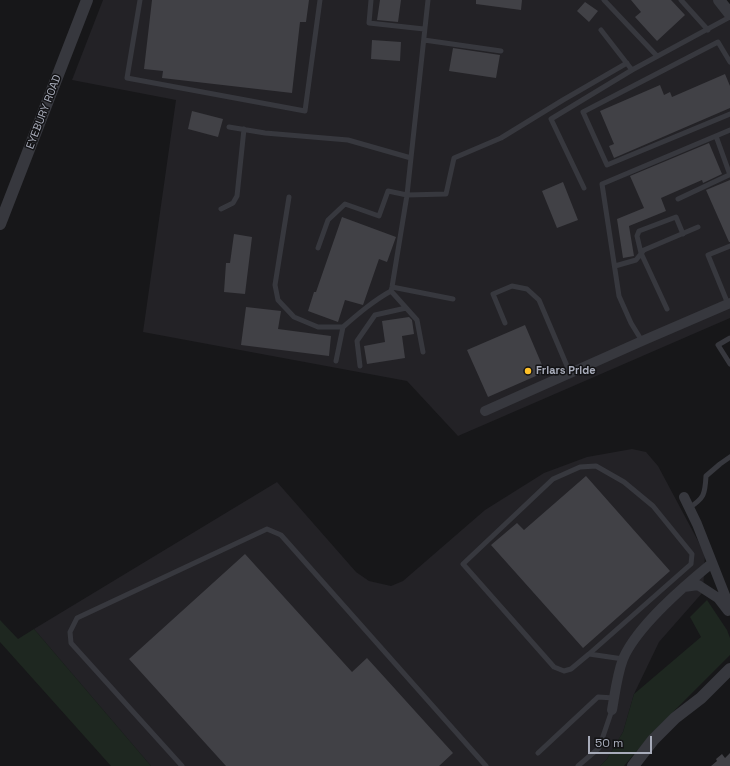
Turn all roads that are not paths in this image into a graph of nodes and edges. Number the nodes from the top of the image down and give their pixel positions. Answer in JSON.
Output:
{"nodes":[{"id":1,"x":87,"y":0,"type":"edge"},
{"id":2,"x":140,"y":0,"type":"edge"},
{"id":3,"x":320,"y":0,"type":"edge"},
{"id":4,"x":371,"y":0,"type":"edge"},
{"id":5,"x":428,"y":0,"type":"edge"},
{"id":6,"x":604,"y":0,"type":"edge"},
{"id":7,"x":681,"y":0,"type":"edge"},
{"id":8,"x":718,"y":0,"type":"edge"},
{"id":9,"x":730,"y":14,"type":"edge"},
{"id":10,"x":730,"y":17,"type":"edge"},
{"id":11,"x":424,"y":29,"type":"junction"},
{"id":12,"x":601,"y":30,"type":"dead end"},
{"id":13,"x":708,"y":30,"type":"junction"},
{"id":14,"x":424,"y":40,"type":"junction"},
{"id":15,"x":501,"y":51,"type":"dead end"},
{"id":16,"x":728,"y":55,"type":"edge"},
{"id":17,"x":657,"y":56,"type":"junction"},
{"id":18,"x":730,"y":62,"type":"edge"},
{"id":19,"x":627,"y":63,"type":"junction"},
{"id":20,"x":632,"y":70,"type":"junction"},
{"id":21,"x":730,"y":114,"type":"edge"},
{"id":22,"x":229,"y":127,"type":"dead end"},
{"id":23,"x":244,"y":129,"type":"junction"},
{"id":24,"x":730,"y":130,"type":"edge"},
{"id":25,"x":716,"y":136,"type":"junction"},
{"id":26,"x":411,"y":158,"type":"junction"},
{"id":27,"x":730,"y":175,"type":"edge"},
{"id":28,"x":584,"y":188,"type":"dead end"},
{"id":29,"x":407,"y":195,"type":"junction"},
{"id":30,"x":289,"y":197,"type":"dead end"},
{"id":31,"x":678,"y":199,"type":"dead end"},
{"id":32,"x":221,"y":209,"type":"dead end"},
{"id":33,"x":0,"y":224,"type":"edge"},
{"id":34,"x":698,"y":227,"type":"dead end"},
{"id":35,"x":683,"y":234,"type":"junction"},
{"id":36,"x":730,"y":246,"type":"edge"},
{"id":37,"x":318,"y":248,"type":"dead end"},
{"id":38,"x":641,"y":253,"type":"junction"},
{"id":39,"x":615,"y":266,"type":"junction"},
{"id":40,"x":392,"y":289,"type":"junction"},
{"id":41,"x":453,"y":299,"type":"dead end"},
{"id":42,"x":729,"y":304,"type":"edge"},
{"id":43,"x":406,"y":308,"type":"junction"},
{"id":44,"x":667,"y":309,"type":"dead end"},
{"id":45,"x":505,"y":323,"type":"dead end"},
{"id":46,"x":343,"y":327,"type":"junction"},
{"id":47,"x":730,"y":338,"type":"edge"},
{"id":48,"x":642,"y":340,"type":"junction"},
{"id":49,"x":423,"y":352,"type":"dead end"},
{"id":50,"x":336,"y":361,"type":"dead end"},
{"id":51,"x":730,"y":364,"type":"edge"},
{"id":52,"x":360,"y":366,"type":"dead end"},
{"id":53,"x":570,"y":374,"type":"junction"},
{"id":54,"x":485,"y":411,"type":"dead end"},
{"id":55,"x":730,"y":457,"type":"edge"},
{"id":56,"x":684,"y":497,"type":"dead end"},
{"id":57,"x":689,"y":508,"type":"junction"},
{"id":58,"x":712,"y":563,"type":"junction"},
{"id":59,"x":684,"y":587,"type":"junction"},
{"id":60,"x":729,"y":603,"type":"edge"},
{"id":61,"x":730,"y":613,"type":"edge"},
{"id":62,"x":589,"y":654,"type":"junction"},
{"id":63,"x":623,"y":659,"type":"junction"},
{"id":64,"x":730,"y":669,"type":"edge"},
{"id":65,"x":730,"y":680,"type":"edge"},
{"id":66,"x":614,"y":698,"type":"junction"},
{"id":67,"x":701,"y":698,"type":"junction"},
{"id":68,"x":612,"y":710,"type":"joint"},
{"id":69,"x":538,"y":753,"type":"dead end"},
{"id":70,"x":182,"y":766,"type":"edge"},
{"id":71,"x":486,"y":766,"type":"edge"},
{"id":72,"x":578,"y":766,"type":"edge"},
{"id":73,"x":633,"y":766,"type":"edge"}],
"edges":[{"from":1,"to":33,"type":"street","name":"EYEBURY ROAD"},
{"from":2,"to":3,"type":"lane"},
{"from":4,"to":11,"type":"lane"},
{"from":5,"to":11,"type":"lane"},
{"from":6,"to":17,"type":"lane"},
{"from":7,"to":13,"type":"lane"},
{"from":8,"to":9,"type":"street"},
{"from":10,"to":13,"type":"lane"},
{"from":11,"to":14,"type":"lane"},
{"from":12,"to":19,"type":"lane"},
{"from":13,"to":17,"type":"lane"},
{"from":14,"to":15,"type":"lane"},
{"from":14,"to":26,"type":"lane"},
{"from":16,"to":18,"type":"lane"},
{"from":16,"to":21,"type":"lane"},
{"from":17,"to":20,"type":"lane"},
{"from":19,"to":20,"type":"lane"},
{"from":19,"to":29,"type":"lane"},
{"from":20,"to":28,"type":"lane"},
{"from":22,"to":23,"type":"lane"},
{"from":23,"to":26,"type":"lane"},
{"from":23,"to":32,"type":"lane"},
{"from":24,"to":25,"type":"lane"},
{"from":25,"to":27,"type":"lane"},
{"from":25,"to":39,"type":"lane"},
{"from":26,"to":29,"type":"lane"},
{"from":27,"to":31,"type":"lane"},
{"from":29,"to":37,"type":"lane"},
{"from":29,"to":40,"type":"lane"},
{"from":30,"to":46,"type":"lane"},
{"from":34,"to":35,"type":"lane"},
{"from":35,"to":38,"type":"lane"},
{"from":35,"to":38,"type":"lane"},
{"from":36,"to":42,"type":"lane"},
{"from":38,"to":39,"type":"lane"},
{"from":38,"to":44,"type":"lane"},
{"from":39,"to":48,"type":"lane"},
{"from":40,"to":41,"type":"lane"},
{"from":40,"to":43,"type":"lane"},
{"from":40,"to":46,"type":"lane"},
{"from":42,"to":48,"type":"street"},
{"from":43,"to":49,"type":"lane"},
{"from":43,"to":52,"type":"lane"},
{"from":45,"to":53,"type":"lane"},
{"from":46,"to":50,"type":"lane"},
{"from":47,"to":51,"type":"lane"},
{"from":48,"to":53,"type":"street"},
{"from":53,"to":54,"type":"street"},
{"from":55,"to":57,"type":"lane"},
{"from":56,"to":57,"type":"street"},
{"from":57,"to":58,"type":"street"},
{"from":58,"to":59,"type":"street"},
{"from":58,"to":60,"type":"street"},
{"from":59,"to":61,"type":"street"},
{"from":59,"to":63,"type":"street"},
{"from":62,"to":62,"type":"lane"},
{"from":62,"to":63,"type":"lane"},
{"from":63,"to":66,"type":"street"},
{"from":64,"to":67,"type":"street"},
{"from":65,"to":67,"type":"street"},
{"from":66,"to":68,"type":"street"},
{"from":66,"to":69,"type":"lane"},
{"from":67,"to":73,"type":"street"},
{"from":68,"to":72,"type":"lane"},
{"from":70,"to":71,"type":"lane"}]}
